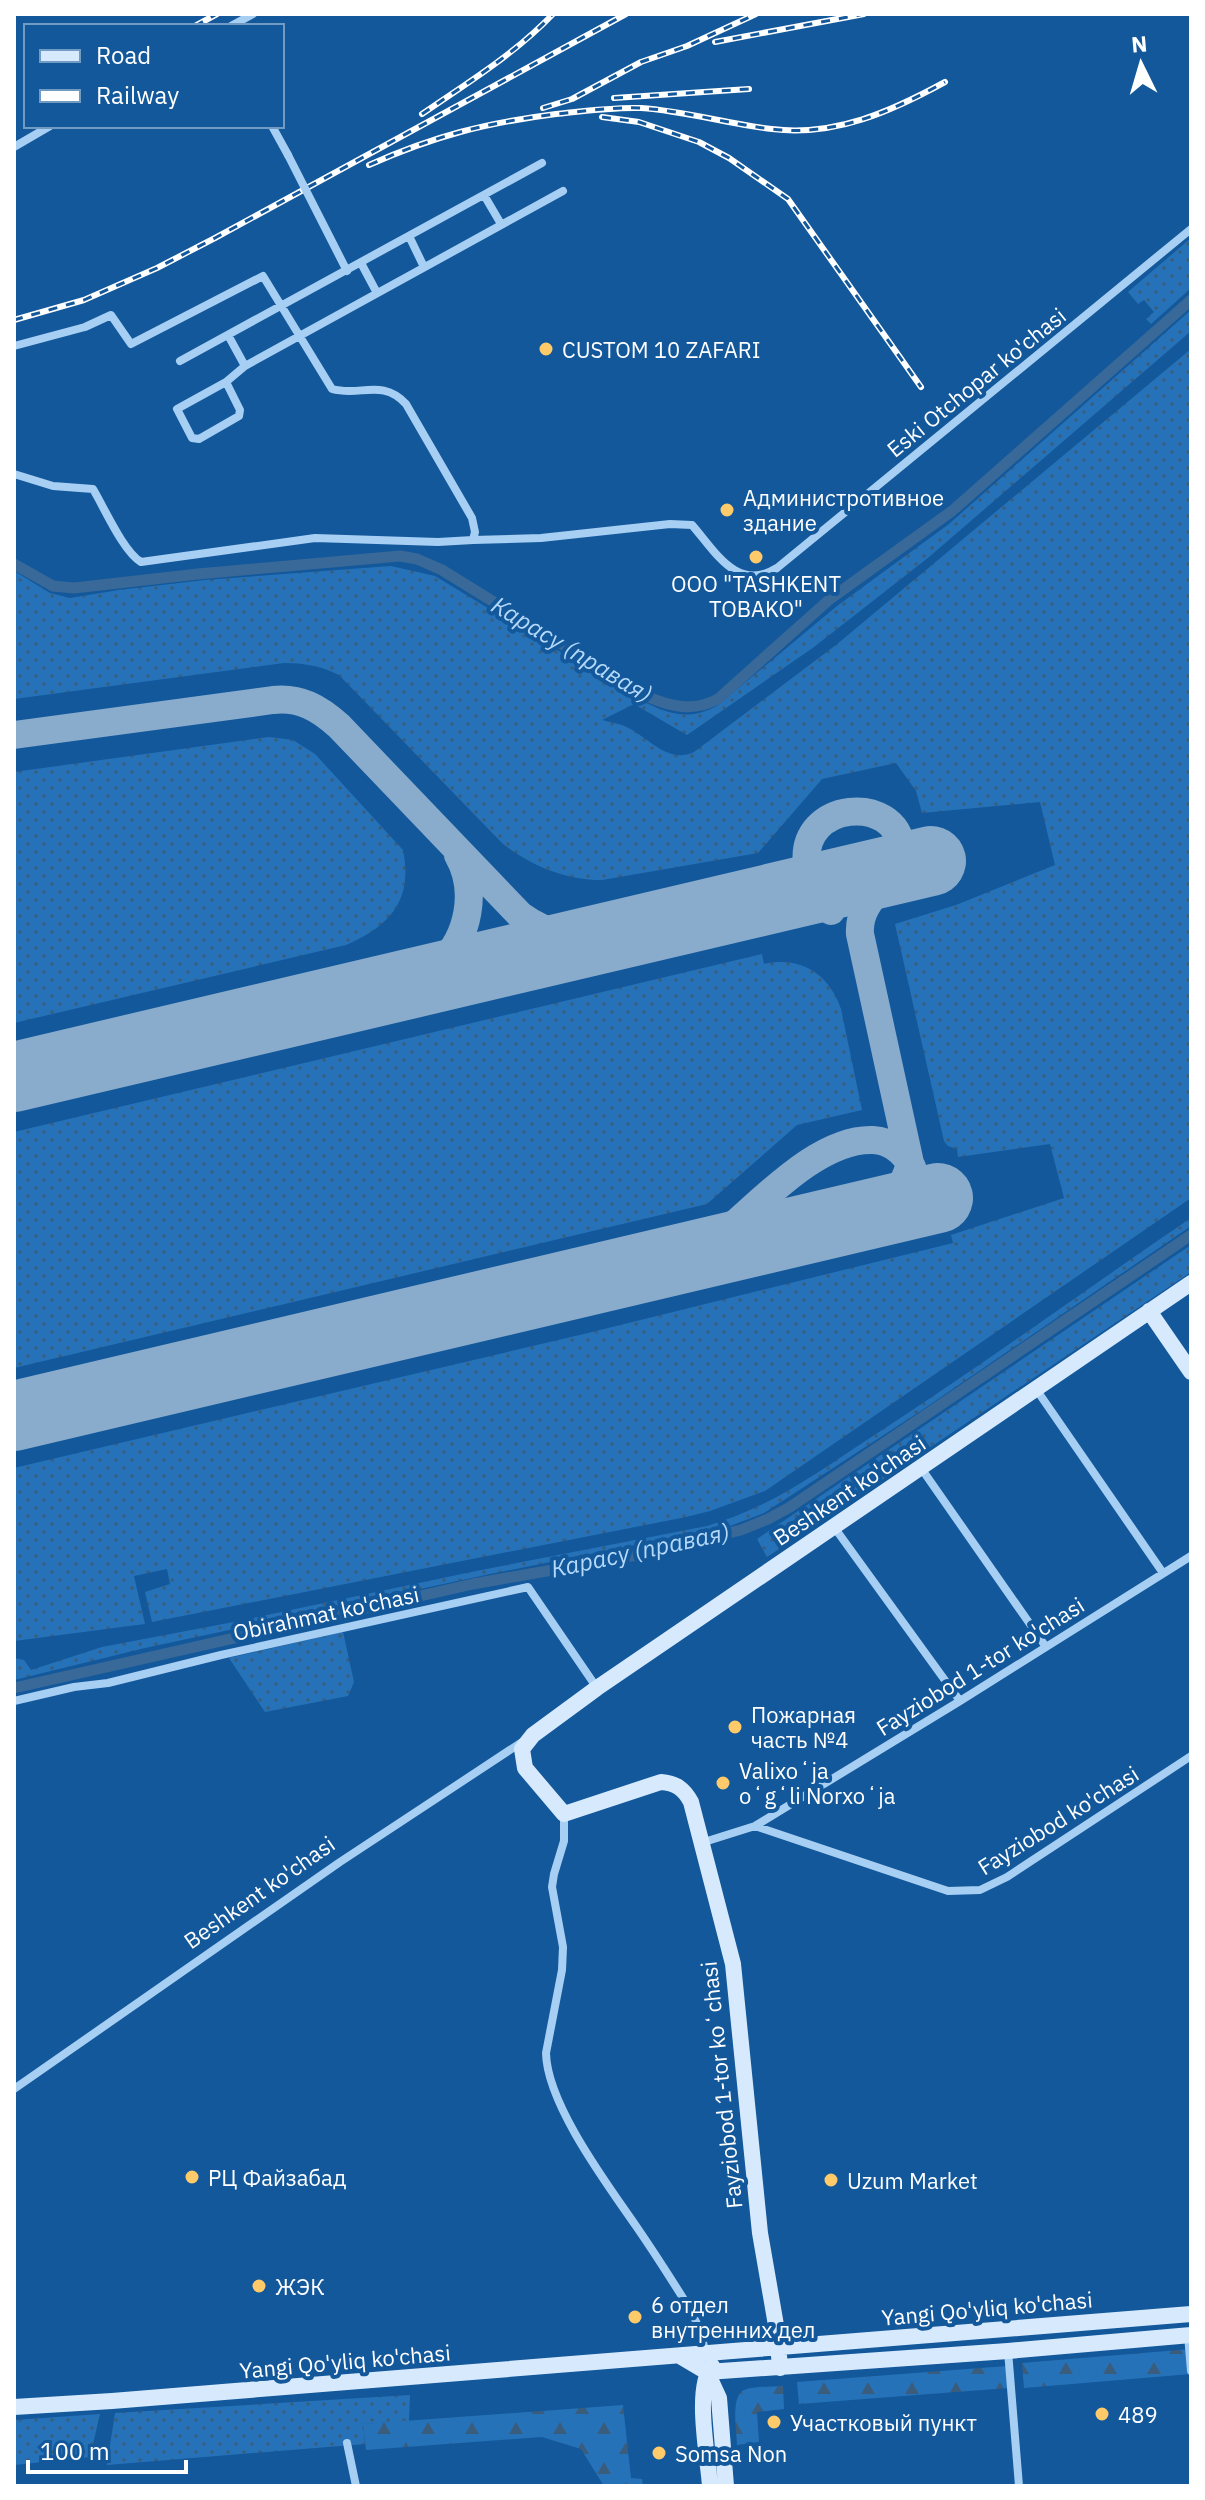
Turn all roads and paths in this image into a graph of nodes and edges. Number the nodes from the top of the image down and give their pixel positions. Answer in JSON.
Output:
{"nodes":[{"id":1,"x":253,"y":14,"type":"edge"},
{"id":2,"x":235,"y":24,"type":"edge"},
{"id":3,"x":47,"y":128,"type":"edge"},
{"id":4,"x":273,"y":128,"type":"edge"},
{"id":5,"x":14,"y":147,"type":"edge"},
{"id":6,"x":542,"y":163,"type":"dead end"},
{"id":7,"x":563,"y":191,"type":"dead end"},
{"id":8,"x":484,"y":195,"type":"junction"},
{"id":9,"x":501,"y":224,"type":"junction"},
{"id":10,"x":1191,"y":229,"type":"edge"},
{"id":11,"x":409,"y":236,"type":"junction"},
{"id":12,"x":361,"y":263,"type":"junction"},
{"id":13,"x":424,"y":267,"type":"junction"},
{"id":14,"x":347,"y":271,"type":"junction"},
{"id":15,"x":377,"y":293,"type":"junction"},
{"id":16,"x":281,"y":306,"type":"junction"},
{"id":17,"x":228,"y":335,"type":"junction"},
{"id":18,"x":300,"y":337,"type":"junction"},
{"id":19,"x":14,"y":346,"type":"edge"},
{"id":20,"x":180,"y":361,"type":"dead end"},
{"id":21,"x":245,"y":366,"type":"junction"},
{"id":22,"x":226,"y":382,"type":"junction"},
{"id":23,"x":14,"y":474,"type":"edge"},
{"id":24,"x":473,"y":540,"type":"junction"},
{"id":25,"x":1191,"y":1283,"type":"edge"},
{"id":26,"x":1149,"y":1311,"type":"junction"},
{"id":27,"x":1191,"y":1372,"type":"edge"},
{"id":28,"x":1036,"y":1389,"type":"junction"},
{"id":29,"x":921,"y":1468,"type":"junction"},
{"id":30,"x":834,"y":1527,"type":"junction"},
{"id":31,"x":1191,"y":1556,"type":"edge"},
{"id":32,"x":1163,"y":1573,"type":"junction"},
{"id":33,"x":1046,"y":1647,"type":"junction"},
{"id":34,"x":597,"y":1688,"type":"junction"},
{"id":35,"x":14,"y":1701,"type":"edge"},
{"id":36,"x":960,"y":1701,"type":"junction"},
{"id":37,"x":533,"y":1735,"type":"junction"},
{"id":38,"x":504,"y":1754,"type":"junction"},
{"id":39,"x":1191,"y":1756,"type":"edge"},
{"id":40,"x":525,"y":1768,"type":"junction"},
{"id":41,"x":564,"y":1814,"type":"junction"},
{"id":42,"x":755,"y":1826,"type":"junction"},
{"id":43,"x":700,"y":1843,"type":"junction"},
{"id":44,"x":14,"y":2089,"type":"edge"},
{"id":45,"x":1191,"y":2314,"type":"edge"},
{"id":46,"x":1190,"y":2335,"type":"edge"},
{"id":47,"x":778,"y":2347,"type":"junction"},
{"id":48,"x":738,"y":2351,"type":"junction"},
{"id":49,"x":1008,"y":2351,"type":"junction"},
{"id":50,"x":706,"y":2353,"type":"junction"},
{"id":51,"x":680,"y":2356,"type":"junction"},
{"id":52,"x":780,"y":2368,"type":"junction"},
{"id":53,"x":747,"y":2370,"type":"junction"},
{"id":54,"x":1191,"y":2371,"type":"edge"},
{"id":55,"x":707,"y":2372,"type":"junction"},
{"id":56,"x":719,"y":2398,"type":"junction"},
{"id":57,"x":14,"y":2407,"type":"edge"},
{"id":58,"x":347,"y":2443,"type":"dead end"},
{"id":59,"x":356,"y":2486,"type":"edge"},
{"id":60,"x":710,"y":2486,"type":"edge"},
{"id":61,"x":726,"y":2486,"type":"edge"},
{"id":62,"x":1019,"y":2486,"type":"edge"}],
"edges":[{"from":1,"to":2,"type":"street"},
{"from":3,"to":5,"type":"street"},
{"from":4,"to":14,"type":"street","bridge":true},
{"from":6,"to":8,"type":"street"},
{"from":7,"to":9,"type":"street"},
{"from":8,"to":9,"type":"street"},
{"from":8,"to":11,"type":"street"},
{"from":9,"to":13,"type":"street"},
{"from":10,"to":24,"type":"street","name":"Eski Otchopar ko'chasi"},
{"from":11,"to":12,"type":"street"},
{"from":11,"to":13,"type":"street"},
{"from":12,"to":14,"type":"street"},
{"from":12,"to":15,"type":"street"},
{"from":13,"to":15,"type":"street"},
{"from":14,"to":16,"type":"street"},
{"from":15,"to":18,"type":"street"},
{"from":16,"to":17,"type":"street"},
{"from":16,"to":18,"type":"street"},
{"from":16,"to":19,"type":"street"},
{"from":17,"to":20,"type":"street"},
{"from":17,"to":21,"type":"street"},
{"from":18,"to":21,"type":"street"},
{"from":18,"to":24,"type":"street"},
{"from":21,"to":22,"type":"street"},
{"from":22,"to":22,"type":"street"},
{"from":23,"to":24,"type":"street","name":"Eski Otchopar ko'chasi"},
{"from":25,"to":26,"type":"street","name":"Beshkent ko'chasi"},
{"from":26,"to":27,"type":"street"},
{"from":26,"to":28,"type":"street","name":"Beshkent ko'chasi"},
{"from":28,"to":29,"type":"street","name":"Beshkent ko'chasi"},
{"from":28,"to":32,"type":"street"},
{"from":29,"to":30,"type":"street","name":"Beshkent ko'chasi"},
{"from":29,"to":33,"type":"street"},
{"from":30,"to":34,"type":"street","name":"Beshkent ko'chasi"},
{"from":30,"to":36,"type":"street"},
{"from":31,"to":32,"type":"street","name":"Fayziobod 1-tor ko'chasi"},
{"from":32,"to":33,"type":"street","name":"Fayziobod 1-tor ko'chasi"},
{"from":33,"to":36,"type":"street","name":"Fayziobod 1-tor ko'chasi"},
{"from":34,"to":35,"type":"street","name":"Obirahmat ko'chasi"},
{"from":34,"to":37,"type":"street","name":"Beshkent ko'chasi"},
{"from":36,"to":42,"type":"street","name":"Fayziobod 1-tor ko'chasi"},
{"from":37,"to":38,"type":"street","name":"Beshkent ko'chasi"},
{"from":37,"to":40,"type":"street","name":"Beshkent ko'chasi"},
{"from":38,"to":40,"type":"street"},
{"from":38,"to":44,"type":"street","name":"Beshkent ko'chasi"},
{"from":39,"to":42,"type":"street","name":"Fayziobod ko'chasi"},
{"from":40,"to":41,"type":"street"},
{"from":41,"to":43,"type":"street","name":"Fayziobod 1-tor koʻchasi"},
{"from":41,"to":50,"type":"street"},
{"from":42,"to":43,"type":"street","name":"Fayziobod 1-tor ko'chasi"},
{"from":43,"to":47,"type":"street","name":"Fayziobod 1-tor koʻchasi"},
{"from":45,"to":47,"type":"street","name":"Yangi Qo'yliq ko'chasi"},
{"from":46,"to":49,"type":"street","name":"Yangi Qo'yliq ko'chasi"},
{"from":46,"to":54,"type":"street"},
{"from":47,"to":48,"type":"street","name":"Yangi Qo'yliq ko'chasi"},
{"from":47,"to":52,"type":"street","name":"Fayziobod 1-tor koʻchasi"},
{"from":48,"to":50,"type":"street","name":"Yangi Qo'yliq ko'chasi"},
{"from":48,"to":55,"type":"street","name":"Yangi Qo'yliq ko'chasi"},
{"from":49,"to":52,"type":"street","name":"Yangi Qo'yliq ko'chasi"},
{"from":49,"to":62,"type":"street"},
{"from":50,"to":51,"type":"street","name":"Yangi Qo'yliq ko'chasi"},
{"from":50,"to":55,"type":"street"},
{"from":51,"to":55,"type":"street"},
{"from":51,"to":57,"type":"street","name":"Yangi Qo'yliq ko'chasi"},
{"from":52,"to":53,"type":"street","name":"Yangi Qo'yliq ko'chasi"},
{"from":53,"to":55,"type":"street","name":"Yangi Qo'yliq ko'chasi"},
{"from":53,"to":56,"type":"street"},
{"from":55,"to":56,"type":"street"},
{"from":55,"to":60,"type":"street"},
{"from":56,"to":61,"type":"street"},
{"from":58,"to":59,"type":"street"}]}
